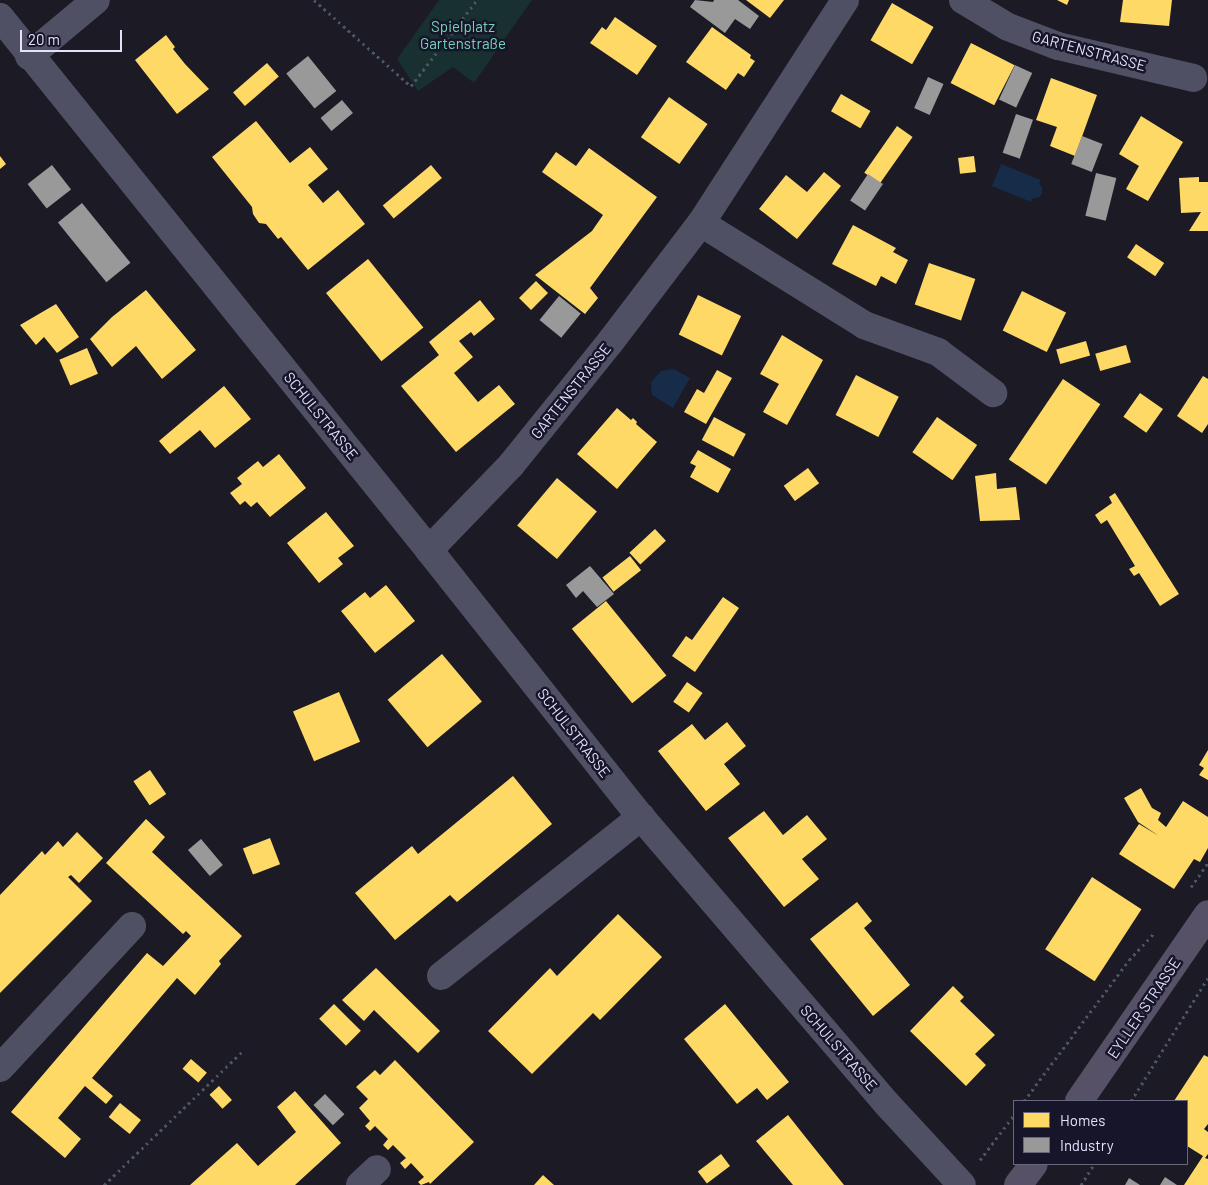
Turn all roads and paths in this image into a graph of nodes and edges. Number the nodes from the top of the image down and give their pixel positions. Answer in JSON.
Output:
{"nodes":[{"id":1,"x":96,"y":0,"type":"edge"},
{"id":2,"x":314,"y":0,"type":"edge"},
{"id":3,"x":477,"y":0,"type":"edge"},
{"id":4,"x":845,"y":0,"type":"edge"},
{"id":5,"x":963,"y":0,"type":"edge"},
{"id":6,"x":0,"y":17,"type":"edge"},
{"id":7,"x":29,"y":56,"type":"junction"},
{"id":8,"x":1193,"y":78,"type":"dead end"},
{"id":9,"x":701,"y":223,"type":"junction"},
{"id":10,"x":993,"y":393,"type":"dead end"},
{"id":11,"x":429,"y":550,"type":"junction"},
{"id":12,"x":641,"y":817,"type":"junction"},
{"id":13,"x":1208,"y":863,"type":"edge"},
{"id":14,"x":1185,"y":894,"type":"dead end"},
{"id":15,"x":1208,"y":914,"type":"edge"},
{"id":16,"x":132,"y":926,"type":"dead end"},
{"id":17,"x":1155,"y":932,"type":"dead end"},
{"id":18,"x":441,"y":976,"type":"dead end"},
{"id":19,"x":1208,"y":978,"type":"edge"},
{"id":20,"x":244,"y":1050,"type":"dead end"},
{"id":21,"x":0,"y":1068,"type":"edge"},
{"id":22,"x":1025,"y":1100,"type":"edge"},
{"id":23,"x":1080,"y":1100,"type":"edge"},
{"id":24,"x":1132,"y":1100,"type":"edge"},
{"id":25,"x":1013,"y":1116,"type":"edge"},
{"id":26,"x":1033,"y":1165,"type":"edge"},
{"id":27,"x":1093,"y":1165,"type":"edge"},
{"id":28,"x":104,"y":1185,"type":"edge"},
{"id":29,"x":962,"y":1185,"type":"edge"},
{"id":30,"x":1018,"y":1185,"type":"edge"},
{"id":31,"x":1081,"y":1185,"type":"edge"}],
"edges":[{"from":1,"to":7,"type":"street"},
{"from":2,"to":3,"type":"path"},
{"from":4,"to":9,"type":"street","name":"GARTENSTRASSE"},
{"from":5,"to":8,"type":"street","name":"GARTENSTRASSE"},
{"from":6,"to":7,"type":"street","name":"SCHULSTRASSE"},
{"from":7,"to":11,"type":"street","name":"SCHULSTRASSE"},
{"from":9,"to":10,"type":"street"},
{"from":9,"to":11,"type":"street","name":"GARTENSTRASSE"},
{"from":11,"to":12,"type":"street","name":"SCHULSTRASSE"},
{"from":12,"to":18,"type":"street"},
{"from":12,"to":29,"type":"street","name":"SCHULSTRASSE"},
{"from":13,"to":14,"type":"path"},
{"from":15,"to":23,"type":"main road","name":"EYLLER STRASSE"},
{"from":16,"to":21,"type":"street"},
{"from":17,"to":22,"type":"path"},
{"from":19,"to":24,"type":"path"},
{"from":20,"to":28,"type":"path"},
{"from":25,"to":29,"type":"path"},
{"from":26,"to":30,"type":"main road"},
{"from":27,"to":31,"type":"path"}]}
